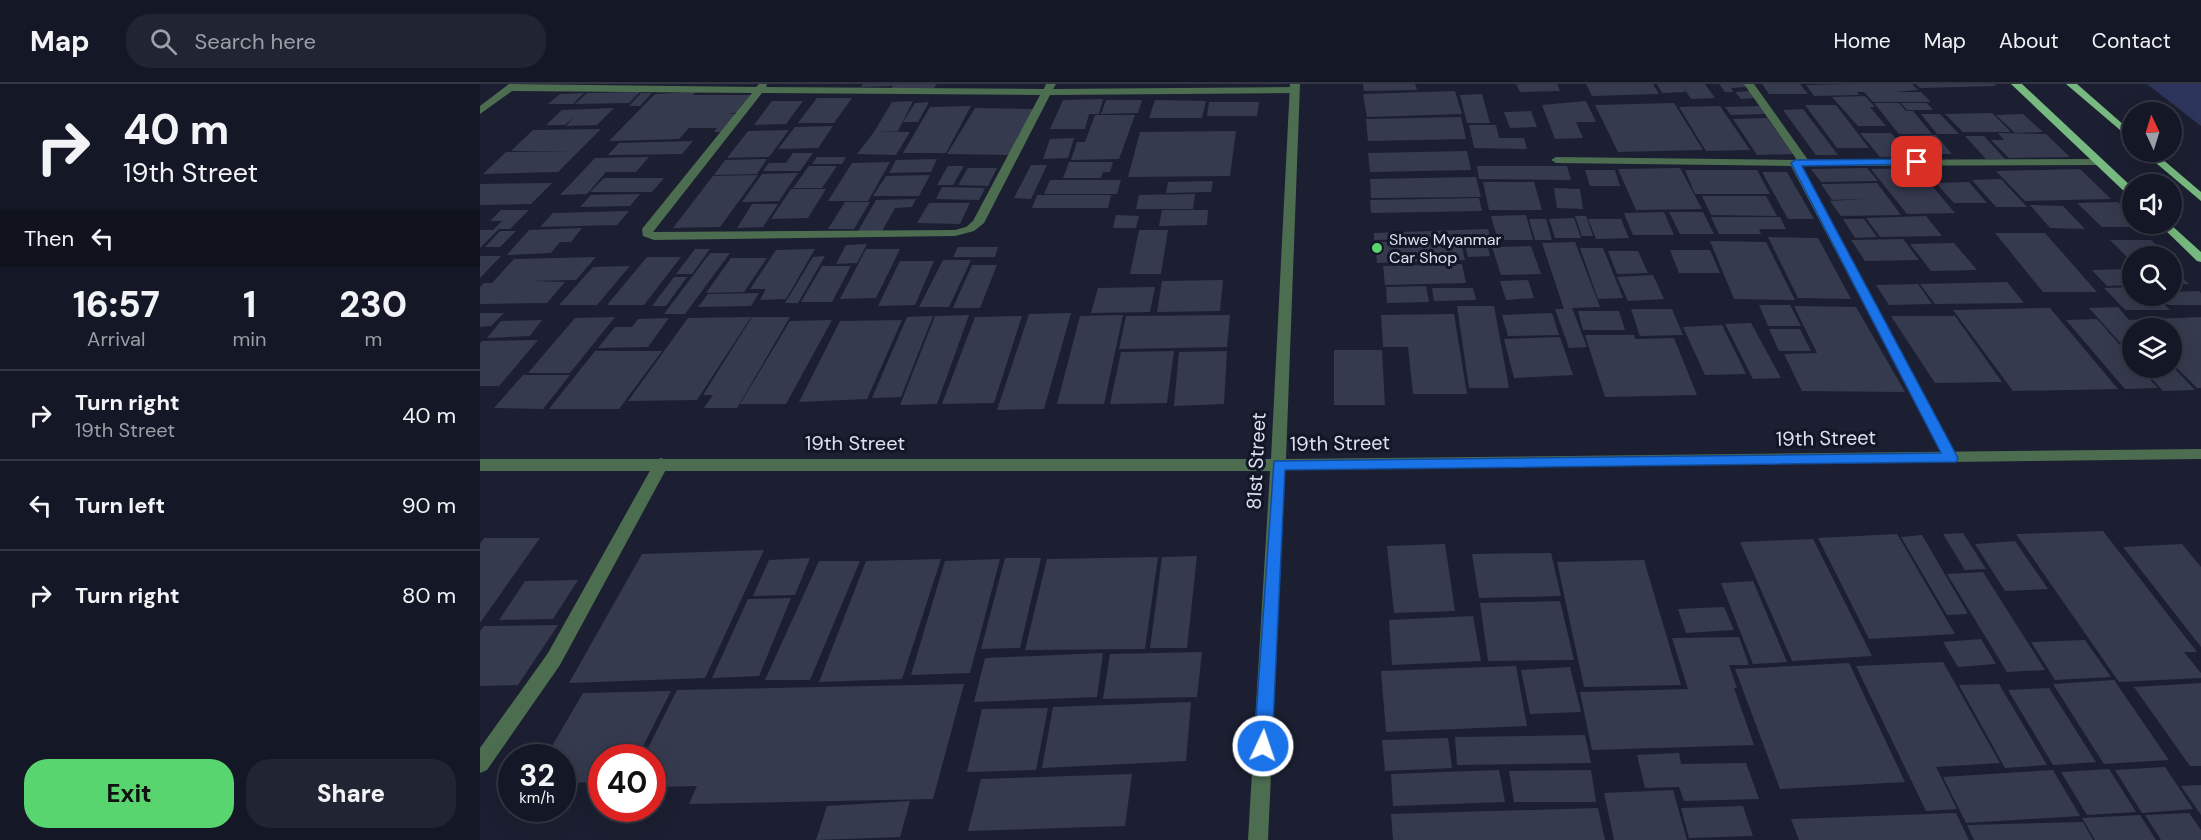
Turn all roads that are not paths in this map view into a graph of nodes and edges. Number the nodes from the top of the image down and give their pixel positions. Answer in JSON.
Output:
{"nodes":[{"id":1,"x":1749,"y":84,"type":"edge"},
{"id":2,"x":2016,"y":84,"type":"edge"},
{"id":3,"x":2071,"y":84,"type":"edge"},
{"id":4,"x":512,"y":86,"type":"edge"},
{"id":5,"x":761,"y":87,"type":"edge"},
{"id":6,"x":1294,"y":87,"type":"edge"},
{"id":7,"x":1049,"y":88,"type":"edge"},
{"id":8,"x":480,"y":111,"type":"edge"},
{"id":9,"x":2122,"y":128,"type":"edge"},
{"id":10,"x":1556,"y":160,"type":"dead end"},
{"id":11,"x":2098,"y":162,"type":"junction"},
{"id":12,"x":2160,"y":162,"type":"edge"},
{"id":13,"x":1799,"y":163,"type":"junction"},
{"id":14,"x":2122,"y":184,"type":"edge"},
{"id":15,"x":2201,"y":198,"type":"edge"},
{"id":16,"x":2175,"y":234,"type":"edge"},
{"id":17,"x":2201,"y":258,"type":"edge"},
{"id":18,"x":2201,"y":454,"type":"edge"},
{"id":19,"x":1951,"y":458,"type":"junction"},
{"id":20,"x":661,"y":464,"type":"junction"},
{"id":21,"x":480,"y":465,"type":"edge"},
{"id":22,"x":1278,"y":465,"type":"junction"},
{"id":23,"x":480,"y":764,"type":"edge"},
{"id":24,"x":1258,"y":840,"type":"edge"}],
"edges":[{"from":1,"to":13,"type":"street"},
{"from":2,"to":11,"type":"main road"},
{"from":3,"to":9,"type":"main road"},
{"from":4,"to":5,"type":"street"},
{"from":4,"to":8,"type":"street"},
{"from":5,"to":7,"type":"street"},
{"from":5,"to":7,"type":"street"},
{"from":6,"to":7,"type":"street"},
{"from":6,"to":22,"type":"street","name":"81st Street"},
{"from":10,"to":13,"type":"street"},
{"from":11,"to":13,"type":"street"},
{"from":11,"to":14,"type":"main road"},
{"from":12,"to":15,"type":"main road"},
{"from":13,"to":19,"type":"street"},
{"from":16,"to":17,"type":"main road"},
{"from":18,"to":19,"type":"street","name":"19th Street"},
{"from":19,"to":22,"type":"street","name":"19th Street"},
{"from":20,"to":21,"type":"street","name":"19th Street"},
{"from":20,"to":22,"type":"street","name":"19th Street"},
{"from":20,"to":23,"type":"street"},
{"from":22,"to":24,"type":"street","name":"81st Street"}]}
